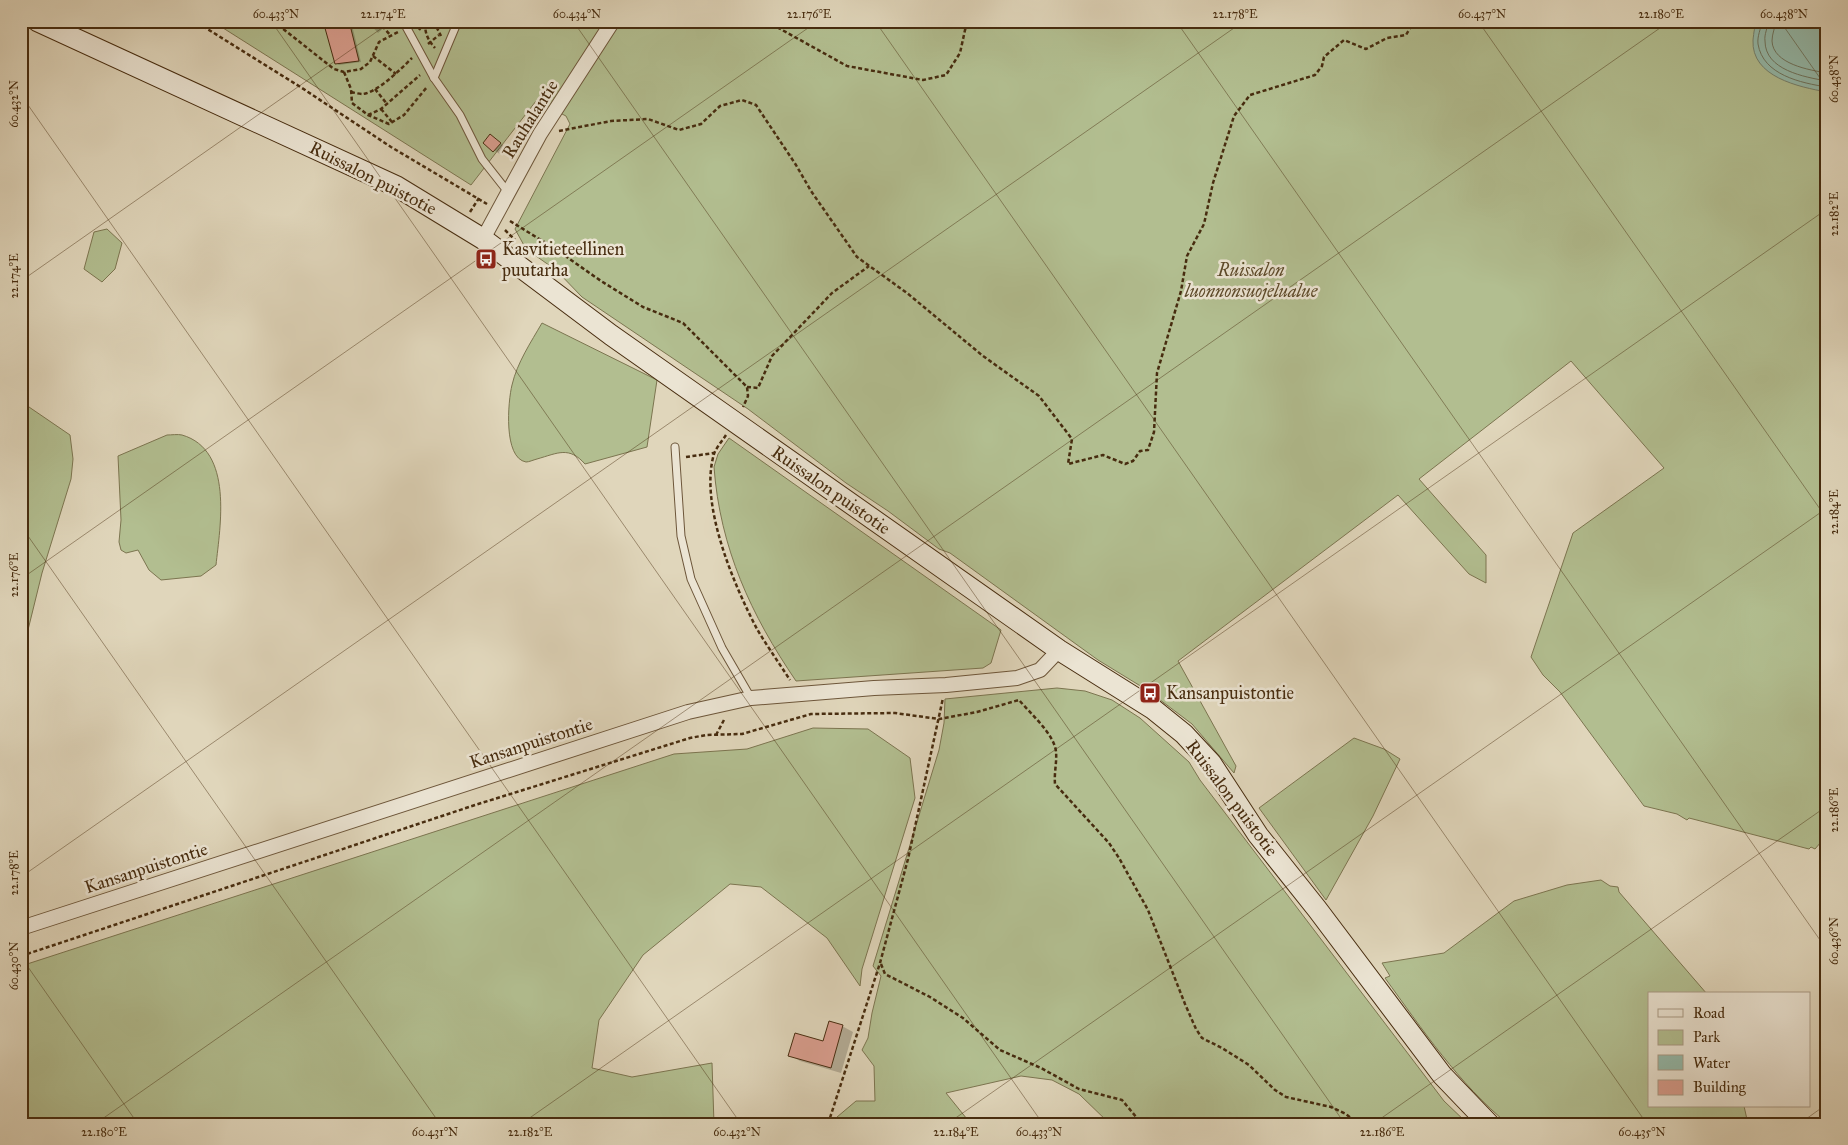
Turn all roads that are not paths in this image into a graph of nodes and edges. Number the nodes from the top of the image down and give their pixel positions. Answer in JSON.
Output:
{"nodes":[{"id":1,"x":37,"y":21,"type":"edge"},
{"id":2,"x":458,"y":21,"type":"edge"},
{"id":3,"x":614,"y":21,"type":"edge"},
{"id":4,"x":404,"y":25,"type":"edge"},
{"id":5,"x":434,"y":78,"type":"junction"},
{"id":6,"x":508,"y":192,"type":"junction"},
{"id":7,"x":483,"y":239,"type":"junction"},
{"id":8,"x":675,"y":447,"type":"dead end"},
{"id":9,"x":1059,"y":650,"type":"junction"},
{"id":10,"x":751,"y":698,"type":"junction"},
{"id":11,"x":21,"y":928,"type":"edge"},
{"id":12,"x":1489,"y":1124,"type":"edge"}],
"edges":[{"from":1,"to":7,"type":"street","name":"Ruissalon puistotie"},
{"from":2,"to":5,"type":"lane"},
{"from":3,"to":6,"type":"street","name":"Rauhalantie"},
{"from":4,"to":5,"type":"lane"},
{"from":5,"to":6,"type":"lane"},
{"from":6,"to":7,"type":"street","name":"Rauhalantie"},
{"from":7,"to":9,"type":"street","name":"Ruissalon puistotie"},
{"from":8,"to":10,"type":"lane"},
{"from":9,"to":10,"type":"street","name":"Kansanpuistontie"},
{"from":9,"to":12,"type":"street","name":"Ruissalon puistotie"},
{"from":10,"to":11,"type":"street","name":"Kansanpuistontie"}]}
